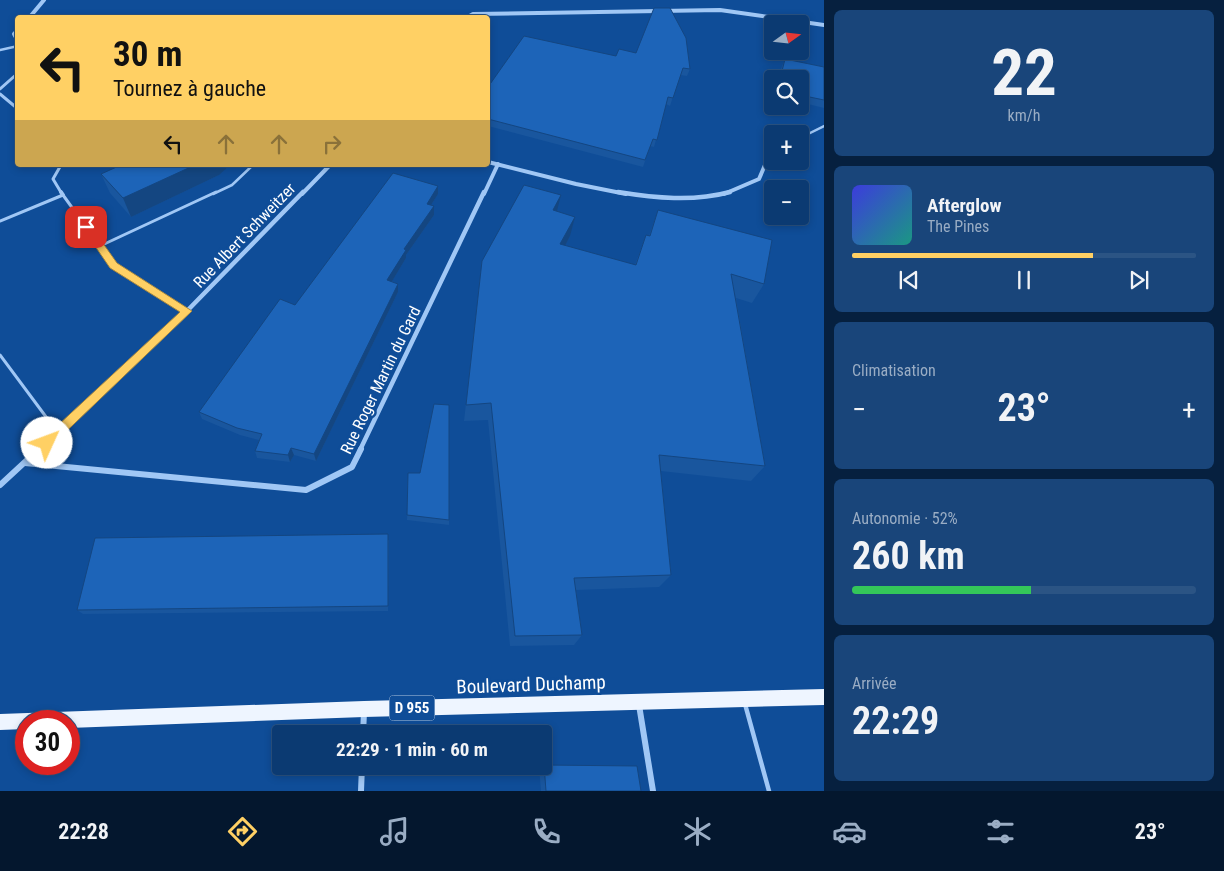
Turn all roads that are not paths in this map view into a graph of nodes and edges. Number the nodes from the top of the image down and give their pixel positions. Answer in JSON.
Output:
{"nodes":[{"id":1,"x":44,"y":0,"type":"edge"},
{"id":2,"x":32,"y":15,"type":"edge"},
{"id":3,"x":472,"y":15,"type":"edge"},
{"id":4,"x":824,"y":25,"type":"edge"},
{"id":5,"x":15,"y":47,"type":"edge"},
{"id":6,"x":0,"y":50,"type":"edge"},
{"id":7,"x":15,"y":76,"type":"edge"},
{"id":8,"x":0,"y":89,"type":"edge"},
{"id":9,"x":0,"y":94,"type":"edge"},
{"id":10,"x":15,"y":106,"type":"edge"},
{"id":11,"x":824,"y":126,"type":"edge"},
{"id":12,"x":809,"y":134,"type":"edge"},
{"id":13,"x":490,"y":162,"type":"edge"},
{"id":14,"x":498,"y":164,"type":"junction"},
{"id":15,"x":60,"y":167,"type":"edge"},
{"id":16,"x":251,"y":167,"type":"edge"},
{"id":17,"x":328,"y":167,"type":"edge"},
{"id":18,"x":764,"y":168,"type":"edge"},
{"id":19,"x":63,"y":195,"type":"junction"},
{"id":20,"x":0,"y":221,"type":"edge"},
{"id":21,"x":100,"y":246,"type":"junction"},
{"id":22,"x":187,"y":311,"type":"junction"},
{"id":23,"x":0,"y":355,"type":"edge"},
{"id":24,"x":58,"y":432,"type":"junction"},
{"id":25,"x":25,"y":463,"type":"junction"},
{"id":26,"x":0,"y":485,"type":"edge"},
{"id":27,"x":824,"y":697,"type":"edge"},
{"id":28,"x":743,"y":699,"type":"junction"},
{"id":29,"x":638,"y":702,"type":"junction"},
{"id":30,"x":364,"y":709,"type":"junction"},
{"id":31,"x":0,"y":722,"type":"edge"},
{"id":32,"x":363,"y":725,"type":"edge"},
{"id":33,"x":362,"y":775,"type":"edge"},
{"id":34,"x":361,"y":791,"type":"edge"},
{"id":35,"x":653,"y":791,"type":"edge"},
{"id":36,"x":769,"y":791,"type":"edge"}],
"edges":[{"from":1,"to":2,"type":"street"},
{"from":3,"to":4,"type":"street"},
{"from":5,"to":6,"type":"lane"},
{"from":7,"to":8,"type":"street"},
{"from":9,"to":10,"type":"street"},
{"from":11,"to":12,"type":"lane"},
{"from":13,"to":14,"type":"street"},
{"from":14,"to":18,"type":"street"},
{"from":14,"to":25,"type":"street","name":"Rue Roger Martin du Gard"},
{"from":15,"to":19,"type":"street"},
{"from":16,"to":21,"type":"lane"},
{"from":17,"to":22,"type":"street","name":"Rue Albert Schweitzer"},
{"from":19,"to":20,"type":"lane"},
{"from":19,"to":21,"type":"lane"},
{"from":21,"to":22,"type":"lane"},
{"from":22,"to":24,"type":"street","name":"Rue Albert Schweitzer"},
{"from":23,"to":24,"type":"lane"},
{"from":24,"to":25,"type":"street","name":"Rue Albert Schweitzer"},
{"from":25,"to":26,"type":"street","name":"Rue Albert Schweitzer"},
{"from":27,"to":28,"type":"main road","name":"Boulevard Duchamp","number":"D 955"},
{"from":28,"to":29,"type":"main road","name":"Boulevard Duchamp","number":"D 955"},
{"from":28,"to":36,"type":"lane"},
{"from":29,"to":30,"type":"main road","name":"Boulevard Duchamp","number":"D 955"},
{"from":29,"to":35,"type":"street"},
{"from":30,"to":31,"type":"main road","name":"Boulevard Duchamp","number":"D 955"},
{"from":30,"to":32,"type":"street"},
{"from":33,"to":34,"type":"street"}]}
